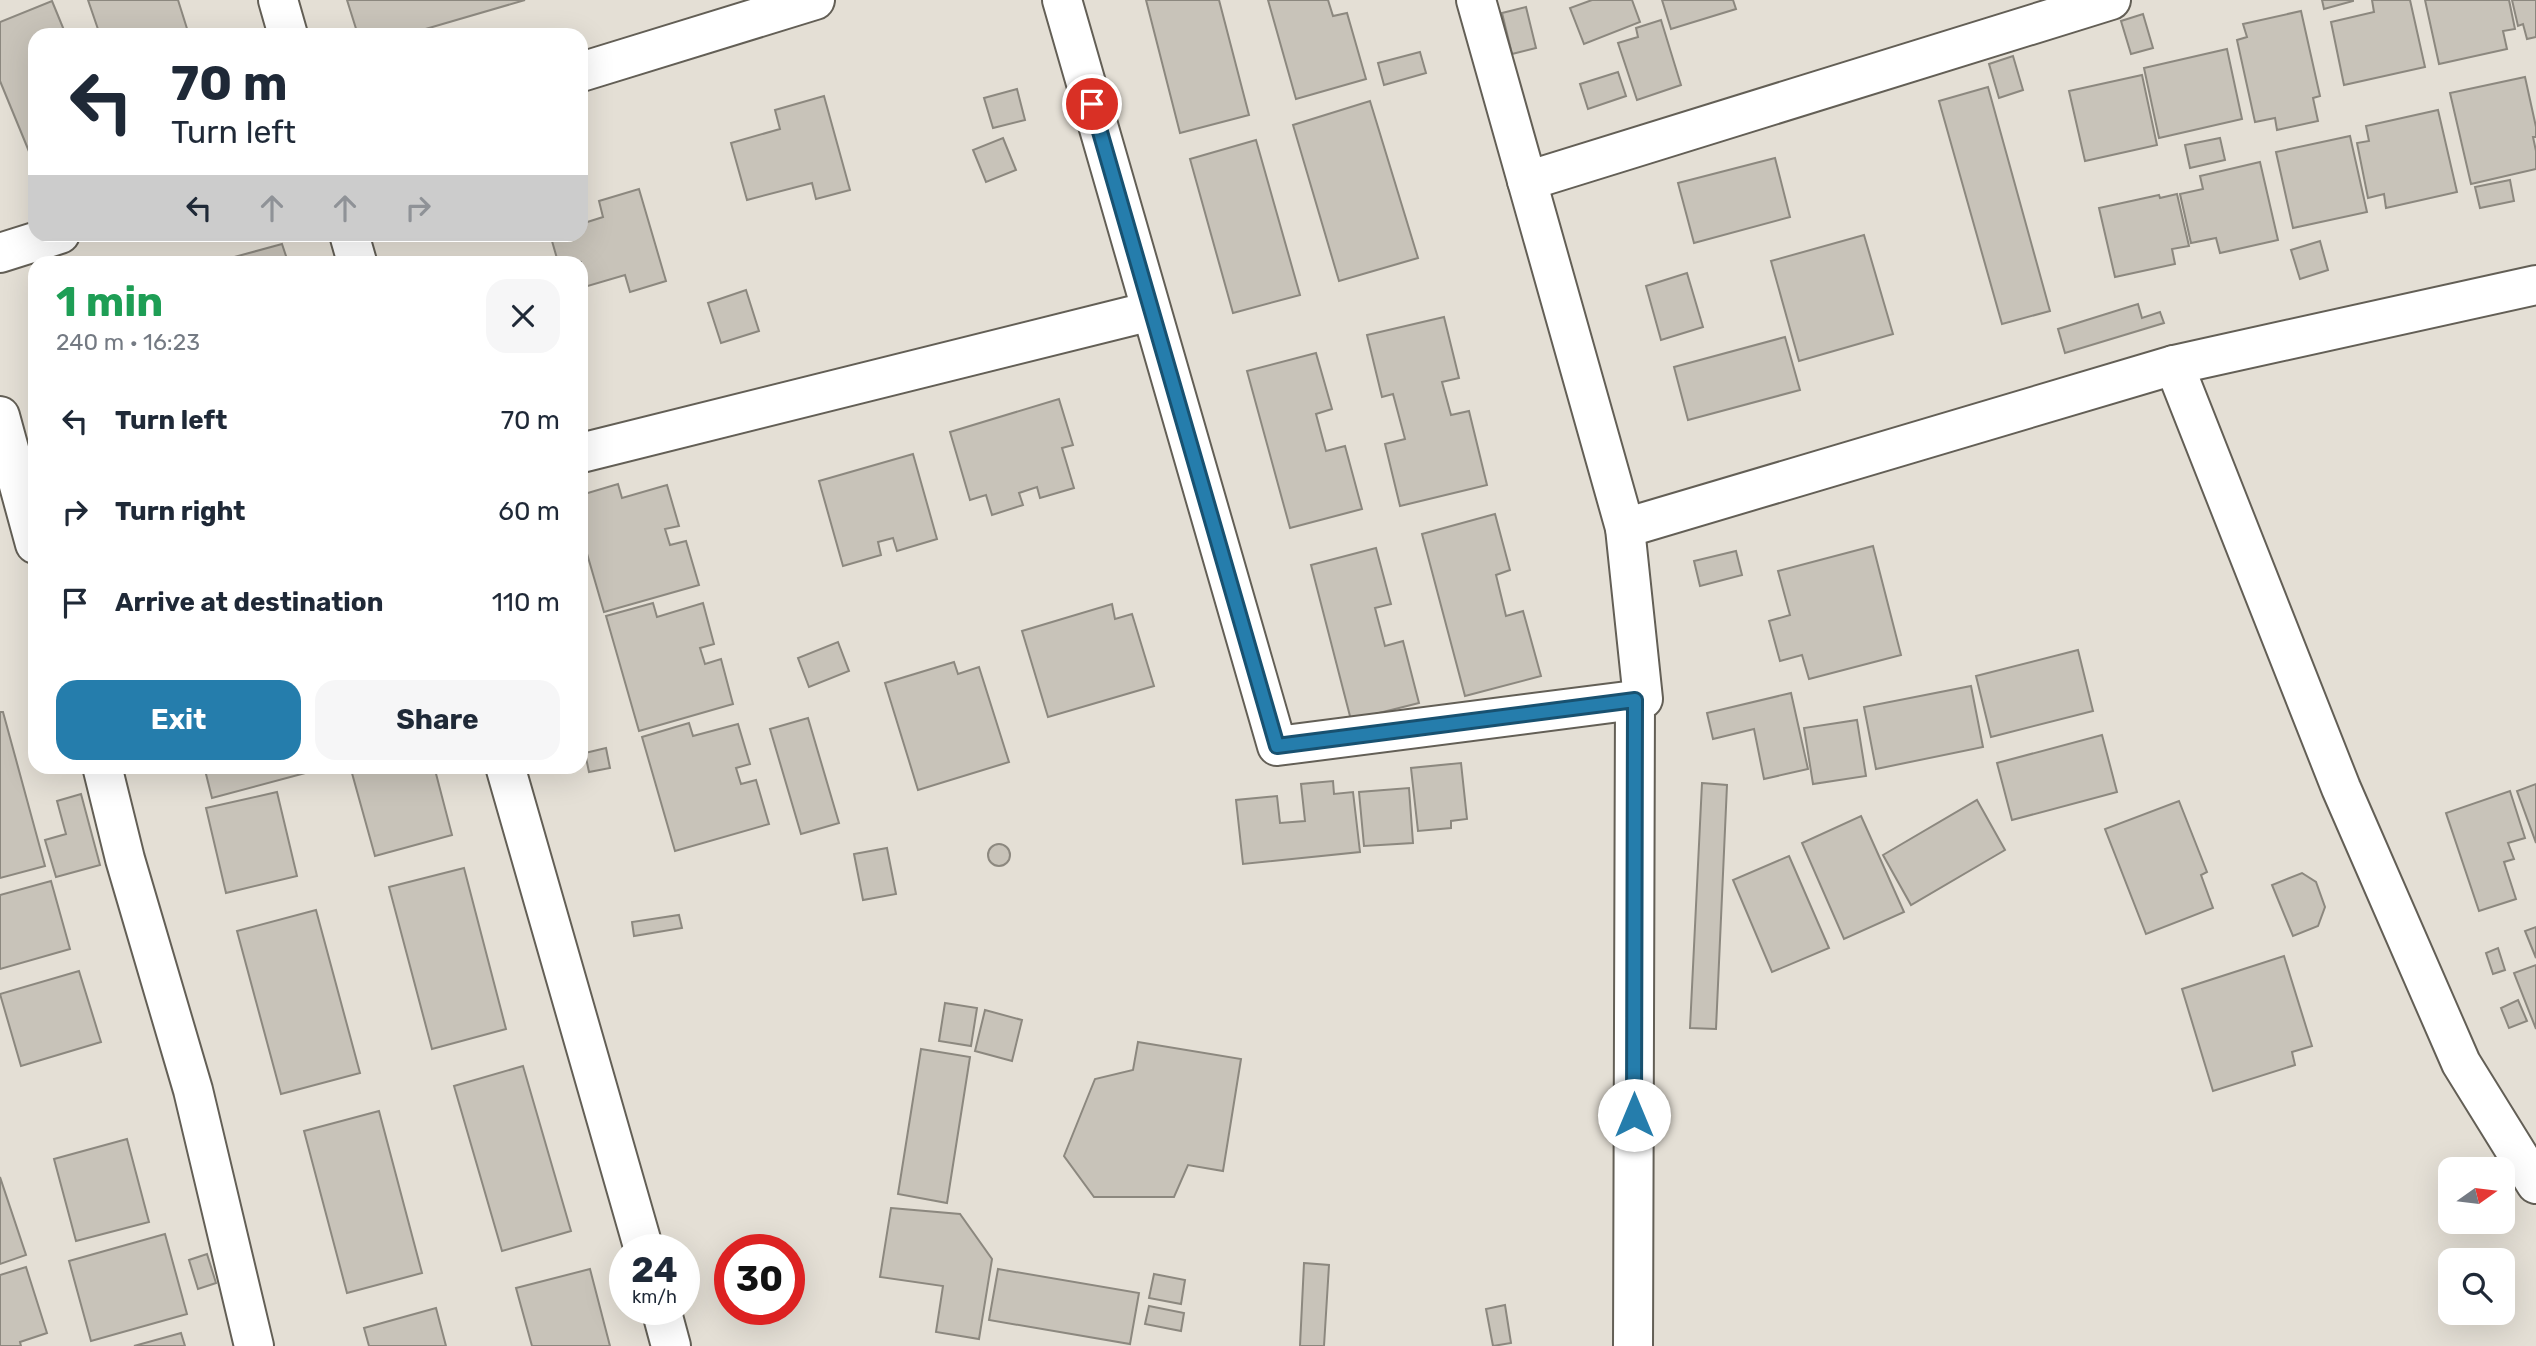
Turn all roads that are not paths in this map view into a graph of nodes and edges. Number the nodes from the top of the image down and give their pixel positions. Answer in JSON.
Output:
{"nodes":[{"id":1,"x":278,"y":0,"type":"edge"},
{"id":2,"x":815,"y":0,"type":"edge"},
{"id":3,"x":1062,"y":0,"type":"edge"},
{"id":4,"x":1476,"y":0,"type":"edge"},
{"id":5,"x":2111,"y":0,"type":"edge"},
{"id":6,"x":286,"y":28,"type":"edge"},
{"id":7,"x":588,"y":70,"type":"edge"},
{"id":8,"x":1527,"y":181,"type":"junction"},
{"id":9,"x":35,"y":242,"type":"edge"},
{"id":10,"x":0,"y":253,"type":"edge"},
{"id":11,"x":2536,"y":285,"type":"edge"},
{"id":12,"x":1151,"y":311,"type":"junction"},
{"id":13,"x":2174,"y":365,"type":"junction"},
{"id":14,"x":0,"y":416,"type":"edge"},
{"id":15,"x":588,"y":451,"type":"edge"},
{"id":16,"x":28,"y":518,"type":"edge"},
{"id":17,"x":1625,"y":528,"type":"junction"},
{"id":18,"x":1635,"y":700,"type":"junction"},
{"id":19,"x":104,"y":774,"type":"edge"},
{"id":20,"x":507,"y":774,"type":"edge"},
{"id":21,"x":2536,"y":1184,"type":"edge"},
{"id":22,"x":639,"y":1234,"type":"edge"},
{"id":23,"x":665,"y":1325,"type":"edge"},
{"id":24,"x":254,"y":1346,"type":"edge"},
{"id":25,"x":671,"y":1346,"type":"edge"},
{"id":26,"x":1633,"y":1346,"type":"edge"}],
"edges":[{"from":1,"to":6,"type":"street"},
{"from":2,"to":7,"type":"street"},
{"from":3,"to":12,"type":"street"},
{"from":4,"to":8,"type":"street"},
{"from":5,"to":8,"type":"street"},
{"from":8,"to":17,"type":"street"},
{"from":9,"to":10,"type":"street"},
{"from":11,"to":13,"type":"street"},
{"from":12,"to":15,"type":"street"},
{"from":12,"to":18,"type":"street"},
{"from":13,"to":17,"type":"street"},
{"from":13,"to":21,"type":"street"},
{"from":14,"to":16,"type":"street"},
{"from":17,"to":18,"type":"street"},
{"from":18,"to":26,"type":"street"},
{"from":19,"to":24,"type":"street"},
{"from":20,"to":22,"type":"street"},
{"from":23,"to":25,"type":"street"}]}
